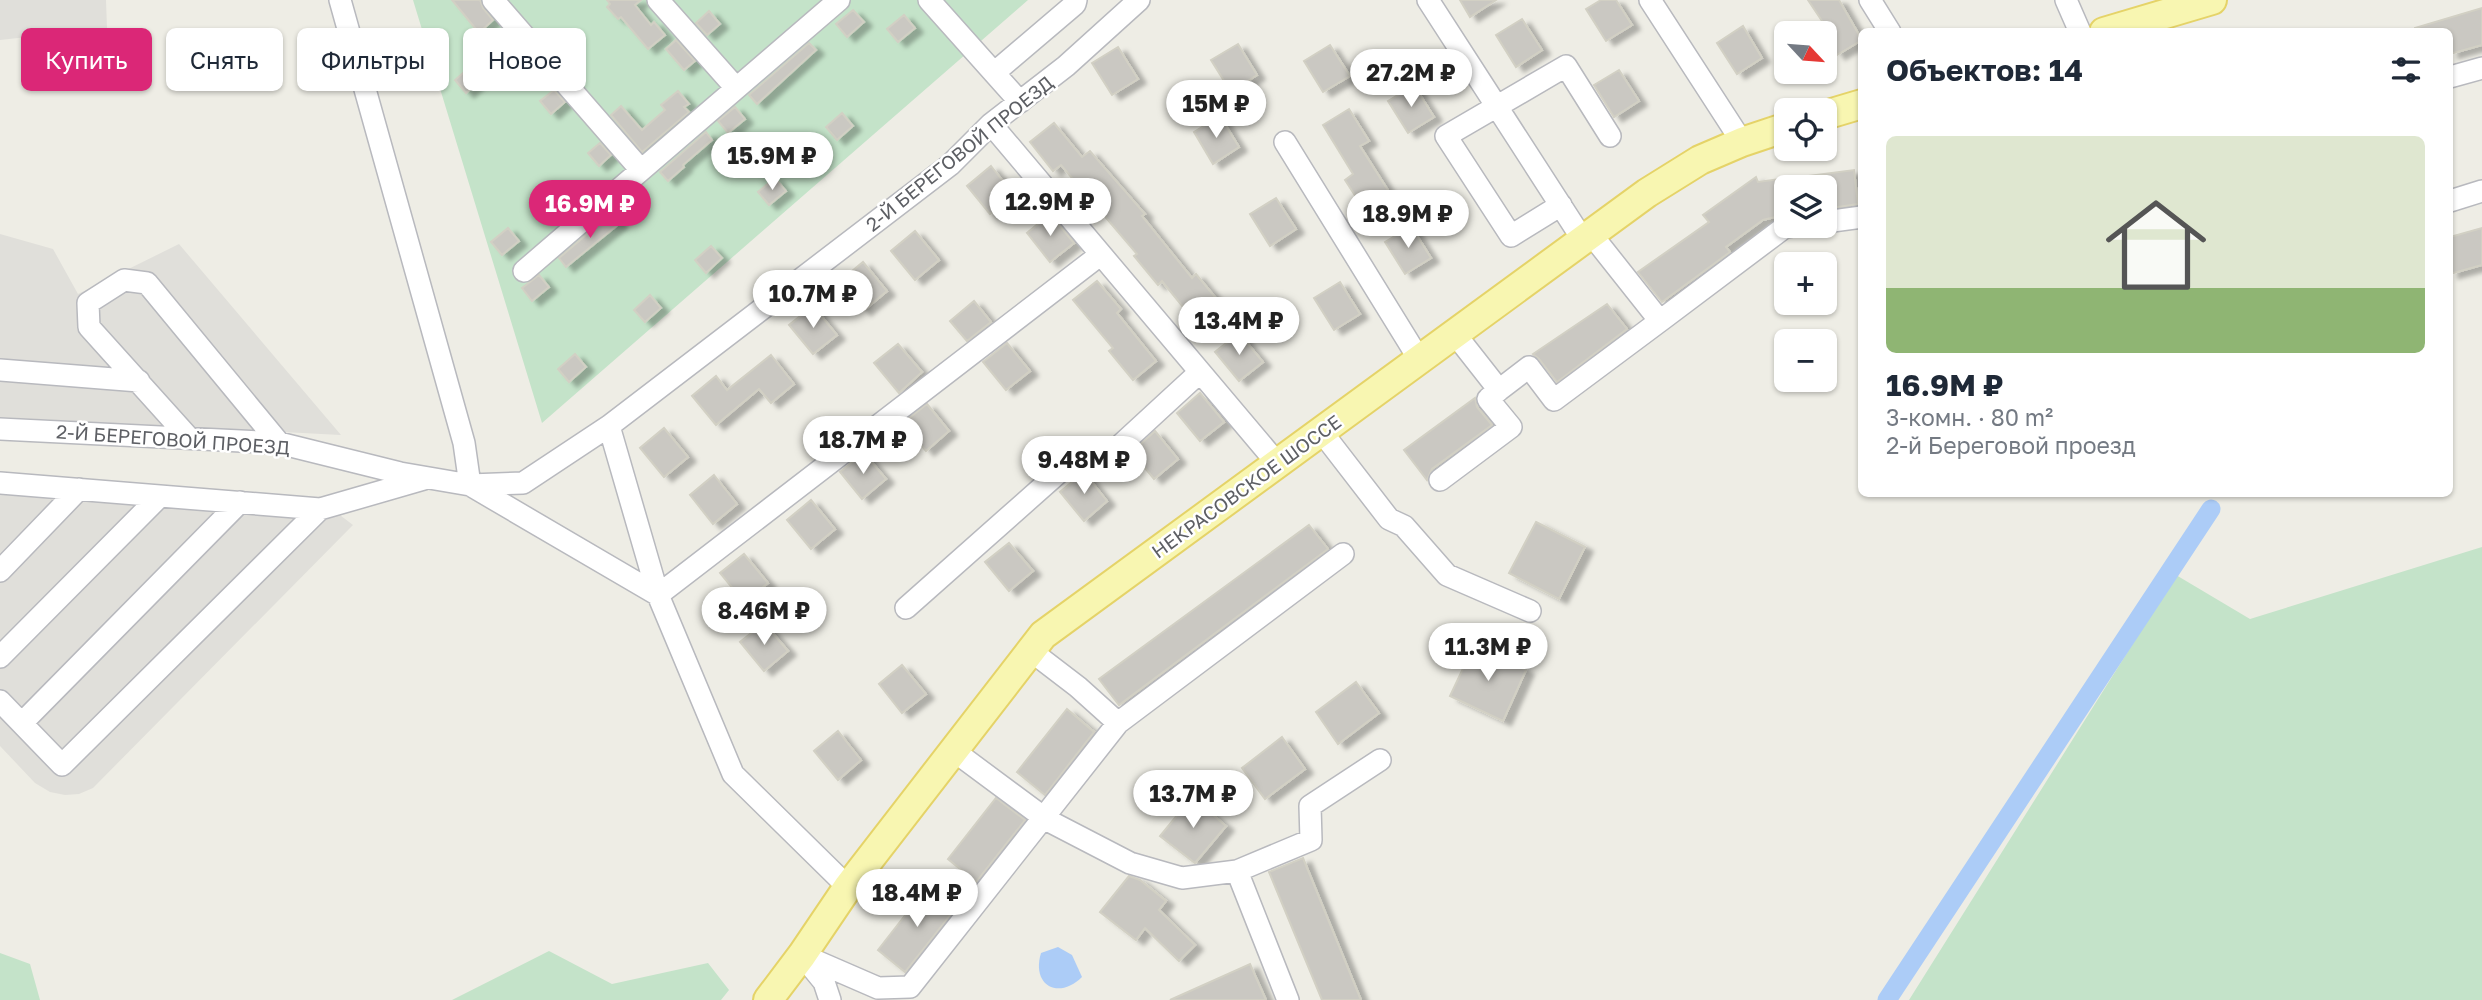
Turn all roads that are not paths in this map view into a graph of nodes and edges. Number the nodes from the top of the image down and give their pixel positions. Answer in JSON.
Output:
{"nodes":[{"id":1,"x":340,"y":0,"type":"edge"},
{"id":2,"x":493,"y":0,"type":"edge"},
{"id":3,"x":657,"y":0,"type":"edge"},
{"id":4,"x":839,"y":0,"type":"edge"},
{"id":5,"x":929,"y":0,"type":"edge"},
{"id":6,"x":1076,"y":0,"type":"edge"},
{"id":7,"x":1139,"y":0,"type":"edge"},
{"id":8,"x":1428,"y":0,"type":"edge"},
{"id":9,"x":1650,"y":0,"type":"edge"},
{"id":10,"x":1870,"y":0,"type":"edge"},
{"id":11,"x":2066,"y":0,"type":"edge"},
{"id":12,"x":2212,"y":0,"type":"edge"},
{"id":13,"x":2134,"y":27,"type":"edge"},
{"id":14,"x":1888,"y":28,"type":"edge"},
{"id":15,"x":2078,"y":28,"type":"edge"},
{"id":16,"x":2482,"y":68,"type":"edge"},
{"id":17,"x":994,"y":73,"type":"junction"},
{"id":18,"x":2453,"y":76,"type":"edge"},
{"id":19,"x":736,"y":88,"type":"junction"},
{"id":20,"x":1020,"y":102,"type":"junction"},
{"id":21,"x":1858,"y":105,"type":"edge"},
{"id":22,"x":1497,"y":106,"type":"junction"},
{"id":23,"x":1837,"y":111,"type":"edge"},
{"id":24,"x":991,"y":124,"type":"junction"},
{"id":25,"x":1774,"y":131,"type":"edge"},
{"id":26,"x":1610,"y":136,"type":"dead end"},
{"id":27,"x":1285,"y":142,"type":"dead end"},
{"id":28,"x":1742,"y":142,"type":"junction"},
{"id":29,"x":641,"y":170,"type":"junction"},
{"id":30,"x":2482,"y":191,"type":"edge"},
{"id":31,"x":2453,"y":200,"type":"edge"},
{"id":32,"x":1561,"y":205,"type":"junction"},
{"id":33,"x":1858,"y":218,"type":"edge"},
{"id":34,"x":1837,"y":220,"type":"edge"},
{"id":35,"x":1774,"y":235,"type":"edge"},
{"id":36,"x":1587,"y":237,"type":"junction"},
{"id":37,"x":1100,"y":255,"type":"junction"},
{"id":38,"x":524,"y":271,"type":"dead end"},
{"id":39,"x":1660,"y":321,"type":"junction"},
{"id":40,"x":1455,"y":334,"type":"junction"},
{"id":41,"x":1419,"y":359,"type":"junction"},
{"id":42,"x":0,"y":370,"type":"edge"},
{"id":43,"x":1200,"y":372,"type":"junction"},
{"id":44,"x":139,"y":381,"type":"junction"},
{"id":45,"x":1499,"y":390,"type":"junction"},
{"id":46,"x":609,"y":426,"type":"junction"},
{"id":47,"x":0,"y":429,"type":"edge"},
{"id":48,"x":1321,"y":431,"type":"junction"},
{"id":49,"x":189,"y":438,"type":"junction"},
{"id":50,"x":279,"y":443,"type":"junction"},
{"id":51,"x":1277,"y":463,"type":"junction"},
{"id":52,"x":429,"y":477,"type":"junction"},
{"id":53,"x":1440,"y":480,"type":"dead end"},
{"id":54,"x":0,"y":483,"type":"edge"},
{"id":55,"x":470,"y":485,"type":"junction"},
{"id":56,"x":79,"y":489,"type":"junction"},
{"id":57,"x":160,"y":496,"type":"junction"},
{"id":58,"x":240,"y":502,"type":"junction"},
{"id":59,"x":320,"y":509,"type":"junction"},
{"id":60,"x":1343,"y":554,"type":"dead end"},
{"id":61,"x":0,"y":571,"type":"edge"},
{"id":62,"x":658,"y":595,"type":"junction"},
{"id":63,"x":906,"y":608,"type":"dead end"},
{"id":64,"x":1530,"y":611,"type":"dead end"},
{"id":65,"x":1031,"y":651,"type":"junction"},
{"id":66,"x":0,"y":657,"type":"edge"},
{"id":67,"x":0,"y":701,"type":"edge"},
{"id":68,"x":22,"y":723,"type":"junction"},
{"id":69,"x":1118,"y":723,"type":"junction"},
{"id":70,"x":954,"y":751,"type":"junction"},
{"id":71,"x":1380,"y":760,"type":"dead end"},
{"id":72,"x":1043,"y":817,"type":"junction"},
{"id":73,"x":1237,"y":871,"type":"junction"},
{"id":74,"x":848,"y":887,"type":"junction"},
{"id":75,"x":802,"y":955,"type":"junction"},
{"id":76,"x":768,"y":1000,"type":"edge"},
{"id":77,"x":830,"y":1000,"type":"edge"},
{"id":78,"x":1288,"y":1000,"type":"edge"}],
"edges":[{"from":1,"to":55,"type":"street"},
{"from":2,"to":29,"type":"street"},
{"from":3,"to":19,"type":"street"},
{"from":4,"to":19,"type":"street"},
{"from":5,"to":17,"type":"street"},
{"from":6,"to":17,"type":"street"},
{"from":7,"to":20,"type":"street","name":"2-Й БЕРЕГОВОЙ ПРОЕЗД"},
{"from":8,"to":22,"type":"street"},
{"from":9,"to":28,"type":"street"},
{"from":10,"to":14,"type":"street"},
{"from":11,"to":15,"type":"street"},
{"from":12,"to":13,"type":"main road"},
{"from":16,"to":18,"type":"street"},
{"from":17,"to":20,"type":"street"},
{"from":19,"to":29,"type":"street"},
{"from":20,"to":24,"type":"street","name":"2-Й БЕРЕГОВОЙ ПРОЕЗД"},
{"from":21,"to":23,"type":"main road"},
{"from":22,"to":26,"type":"street"},
{"from":22,"to":32,"type":"street"},
{"from":22,"to":32,"type":"street"},
{"from":24,"to":37,"type":"street"},
{"from":24,"to":46,"type":"street","name":"2-Й БЕРЕГОВОЙ ПРОЕЗД"},
{"from":25,"to":28,"type":"main road","name":"НЕКРАСОВСКОЕ ШОССЕ"},
{"from":27,"to":41,"type":"street"},
{"from":28,"to":36,"type":"main road","name":"НЕКРАСОВСКОЕ ШОССЕ"},
{"from":29,"to":38,"type":"street"},
{"from":30,"to":31,"type":"street"},
{"from":32,"to":36,"type":"street"},
{"from":33,"to":34,"type":"street"},
{"from":35,"to":39,"type":"street"},
{"from":36,"to":39,"type":"street"},
{"from":36,"to":40,"type":"main road","name":"НЕКРАСОВСКОЕ ШОССЕ"},
{"from":37,"to":43,"type":"street"},
{"from":37,"to":62,"type":"street"},
{"from":39,"to":45,"type":"street"},
{"from":40,"to":41,"type":"main road","name":"НЕКРАСОВСКОЕ ШОССЕ"},
{"from":40,"to":45,"type":"street"},
{"from":41,"to":48,"type":"main road","name":"НЕКРАСОВСКОЕ ШОССЕ"},
{"from":42,"to":44,"type":"street"},
{"from":43,"to":51,"type":"street"},
{"from":43,"to":63,"type":"street"},
{"from":44,"to":49,"type":"street"},
{"from":44,"to":50,"type":"street"},
{"from":45,"to":53,"type":"street"},
{"from":46,"to":55,"type":"street","name":"2-Й БЕРЕГОВОЙ ПРОЕЗД"},
{"from":46,"to":62,"type":"street"},
{"from":47,"to":49,"type":"street","name":"2-Й БЕРЕГОВОЙ ПРОЕЗД"},
{"from":48,"to":51,"type":"main road","name":"НЕКРАСОВСКОЕ ШОССЕ"},
{"from":48,"to":64,"type":"street"},
{"from":49,"to":50,"type":"street","name":"2-Й БЕРЕГОВОЙ ПРОЕЗД"},
{"from":50,"to":52,"type":"street","name":"2-Й БЕРЕГОВОЙ ПРОЕЗД"},
{"from":51,"to":65,"type":"main road","name":"НЕКРАСОВСКОЕ ШОССЕ"},
{"from":52,"to":55,"type":"street","name":"2-Й БЕРЕГОВОЙ ПРОЕЗД"},
{"from":52,"to":59,"type":"street"},
{"from":54,"to":56,"type":"street"},
{"from":55,"to":62,"type":"street"},
{"from":56,"to":57,"type":"street"},
{"from":56,"to":61,"type":"street"},
{"from":57,"to":58,"type":"street"},
{"from":57,"to":66,"type":"street"},
{"from":58,"to":59,"type":"street"},
{"from":58,"to":68,"type":"street"},
{"from":59,"to":68,"type":"street"},
{"from":60,"to":69,"type":"street"},
{"from":62,"to":74,"type":"street"},
{"from":65,"to":69,"type":"street"},
{"from":65,"to":70,"type":"main road","name":"НЕКРАСОВСКОЕ ШОССЕ"},
{"from":67,"to":68,"type":"street"},
{"from":69,"to":72,"type":"street"},
{"from":70,"to":72,"type":"street"},
{"from":70,"to":74,"type":"main road","name":"НЕКРАСОВСКОЕ ШОССЕ"},
{"from":71,"to":73,"type":"street"},
{"from":72,"to":73,"type":"street"},
{"from":72,"to":75,"type":"street"},
{"from":73,"to":78,"type":"street"},
{"from":74,"to":75,"type":"main road","name":"НЕКРАСОВСКОЕ ШОССЕ"},
{"from":75,"to":76,"type":"main road","name":"НЕКРАСОВСКОЕ ШОССЕ"},
{"from":75,"to":77,"type":"street"}]}
